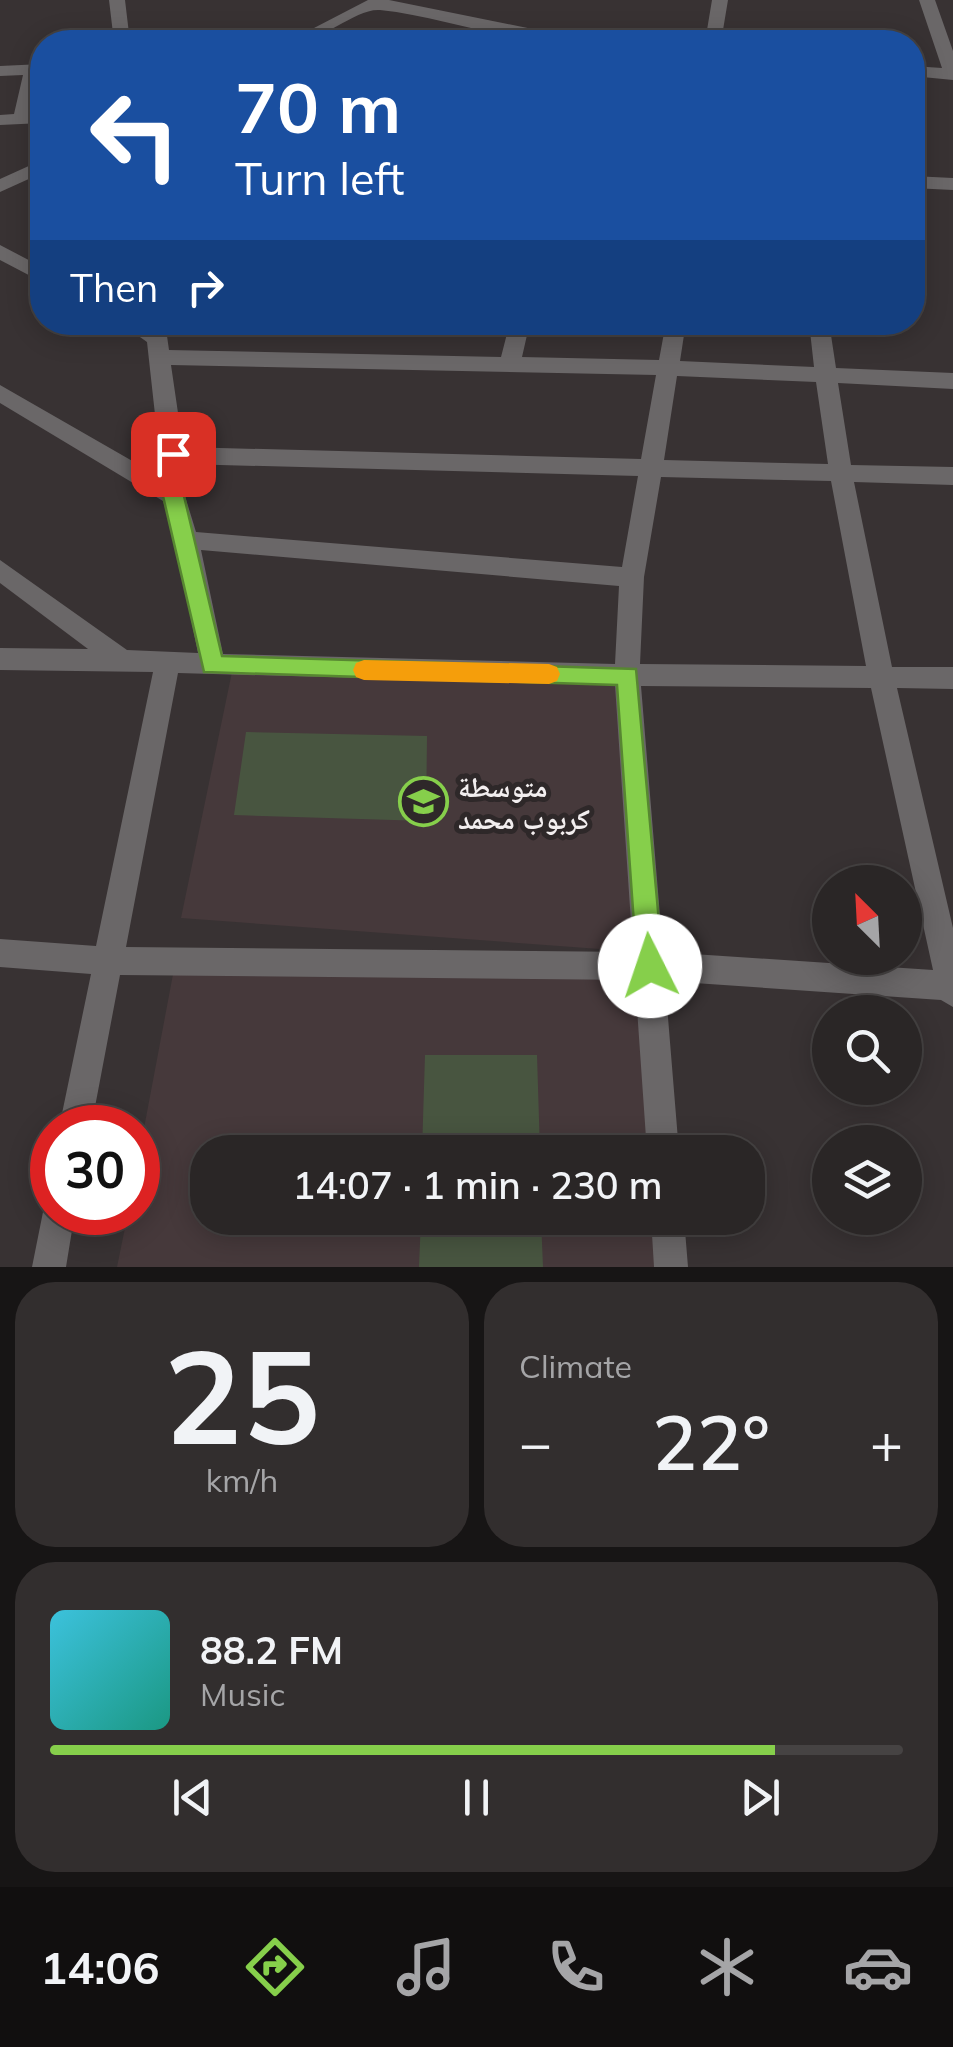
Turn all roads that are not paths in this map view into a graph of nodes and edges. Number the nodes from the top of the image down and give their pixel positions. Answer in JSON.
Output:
{"nodes":[{"id":1,"x":117,"y":0,"type":"edge"},
{"id":2,"x":720,"y":0,"type":"edge"},
{"id":3,"x":927,"y":0,"type":"edge"},
{"id":4,"x":377,"y":2,"type":"edge"},
{"id":5,"x":121,"y":30,"type":"edge"},
{"id":6,"x":320,"y":30,"type":"edge"},
{"id":7,"x":514,"y":30,"type":"edge"},
{"id":8,"x":715,"y":30,"type":"edge"},
{"id":9,"x":30,"y":70,"type":"edge"},
{"id":10,"x":0,"y":71,"type":"edge"},
{"id":11,"x":925,"y":72,"type":"edge"},
{"id":12,"x":953,"y":75,"type":"edge"},
{"id":13,"x":30,"y":94,"type":"edge"},
{"id":14,"x":22,"y":119,"type":"junction"},
{"id":15,"x":30,"y":119,"type":"edge"},
{"id":16,"x":0,"y":120,"type":"edge"},
{"id":17,"x":30,"y":172,"type":"edge"},
{"id":18,"x":925,"y":183,"type":"edge"},
{"id":19,"x":953,"y":184,"type":"edge"},
{"id":20,"x":0,"y":186,"type":"edge"},
{"id":21,"x":0,"y":251,"type":"edge"},
{"id":22,"x":30,"y":269,"type":"edge"},
{"id":23,"x":517,"y":335,"type":"edge"},
{"id":24,"x":674,"y":335,"type":"edge"},
{"id":25,"x":820,"y":335,"type":"edge"},
{"id":26,"x":157,"y":339,"type":"edge"},
{"id":27,"x":510,"y":366,"type":"junction"},
{"id":28,"x":668,"y":368,"type":"junction"},
{"id":29,"x":825,"y":378,"type":"junction"},
{"id":30,"x":953,"y":381,"type":"edge"},
{"id":31,"x":0,"y":393,"type":"edge"},
{"id":32,"x":173,"y":454,"type":"junction"},
{"id":33,"x":651,"y":469,"type":"junction"},
{"id":34,"x":842,"y":475,"type":"junction"},
{"id":35,"x":953,"y":476,"type":"edge"},
{"id":36,"x":174,"y":496,"type":"junction"},
{"id":37,"x":187,"y":540,"type":"junction"},
{"id":38,"x":0,"y":570,"type":"edge"},
{"id":39,"x":632,"y":577,"type":"junction"},
{"id":40,"x":0,"y":658,"type":"edge"},
{"id":41,"x":118,"y":658,"type":"junction"},
{"id":42,"x":167,"y":664,"type":"junction"},
{"id":43,"x":212,"y":666,"type":"junction"},
{"id":44,"x":628,"y":676,"type":"junction"},
{"id":45,"x":881,"y":677,"type":"junction"},
{"id":46,"x":953,"y":678,"type":"edge"},
{"id":47,"x":0,"y":952,"type":"edge"},
{"id":48,"x":105,"y":961,"type":"junction"},
{"id":49,"x":650,"y":966,"type":"junction"},
{"id":50,"x":952,"y":988,"type":"edge"},
{"id":51,"x":78,"y":1105,"type":"edge"},
{"id":52,"x":662,"y":1135,"type":"edge"},
{"id":53,"x":55,"y":1235,"type":"edge"},
{"id":54,"x":669,"y":1235,"type":"edge"},
{"id":55,"x":49,"y":1267,"type":"edge"},
{"id":56,"x":672,"y":1267,"type":"edge"}],
"edges":[{"from":1,"to":5,"type":"street"},
{"from":2,"to":8,"type":"street"},
{"from":3,"to":12,"type":"street"},
{"from":4,"to":6,"type":"street"},
{"from":4,"to":7,"type":"street"},
{"from":9,"to":10,"type":"street"},
{"from":11,"to":12,"type":"street"},
{"from":13,"to":14,"type":"street"},
{"from":14,"to":15,"type":"street"},
{"from":14,"to":16,"type":"street"},
{"from":17,"to":20,"type":"street"},
{"from":18,"to":19,"type":"street"},
{"from":21,"to":22,"type":"street"},
{"from":23,"to":27,"type":"street"},
{"from":24,"to":28,"type":"street"},
{"from":25,"to":29,"type":"street"},
{"from":26,"to":27,"type":"street"},
{"from":26,"to":32,"type":"street"},
{"from":27,"to":28,"type":"street"},
{"from":28,"to":29,"type":"street"},
{"from":28,"to":33,"type":"street"},
{"from":29,"to":30,"type":"street"},
{"from":29,"to":34,"type":"street"},
{"from":31,"to":36,"type":"street"},
{"from":32,"to":33,"type":"street"},
{"from":32,"to":36,"type":"street"},
{"from":33,"to":34,"type":"street"},
{"from":33,"to":39,"type":"street"},
{"from":34,"to":35,"type":"street"},
{"from":34,"to":45,"type":"street"},
{"from":36,"to":37,"type":"street"},
{"from":37,"to":39,"type":"street"},
{"from":37,"to":43,"type":"street"},
{"from":38,"to":41,"type":"street"},
{"from":39,"to":44,"type":"street"},
{"from":40,"to":41,"type":"street"},
{"from":41,"to":42,"type":"street"},
{"from":42,"to":43,"type":"street"},
{"from":42,"to":48,"type":"street"},
{"from":43,"to":44,"type":"street"},
{"from":44,"to":45,"type":"street"},
{"from":44,"to":49,"type":"street"},
{"from":45,"to":46,"type":"street"},
{"from":45,"to":50,"type":"street"},
{"from":47,"to":48,"type":"street"},
{"from":48,"to":49,"type":"street"},
{"from":48,"to":51,"type":"street"},
{"from":49,"to":50,"type":"street"},
{"from":49,"to":52,"type":"street"},
{"from":53,"to":55,"type":"street"},
{"from":54,"to":56,"type":"street"}]}
